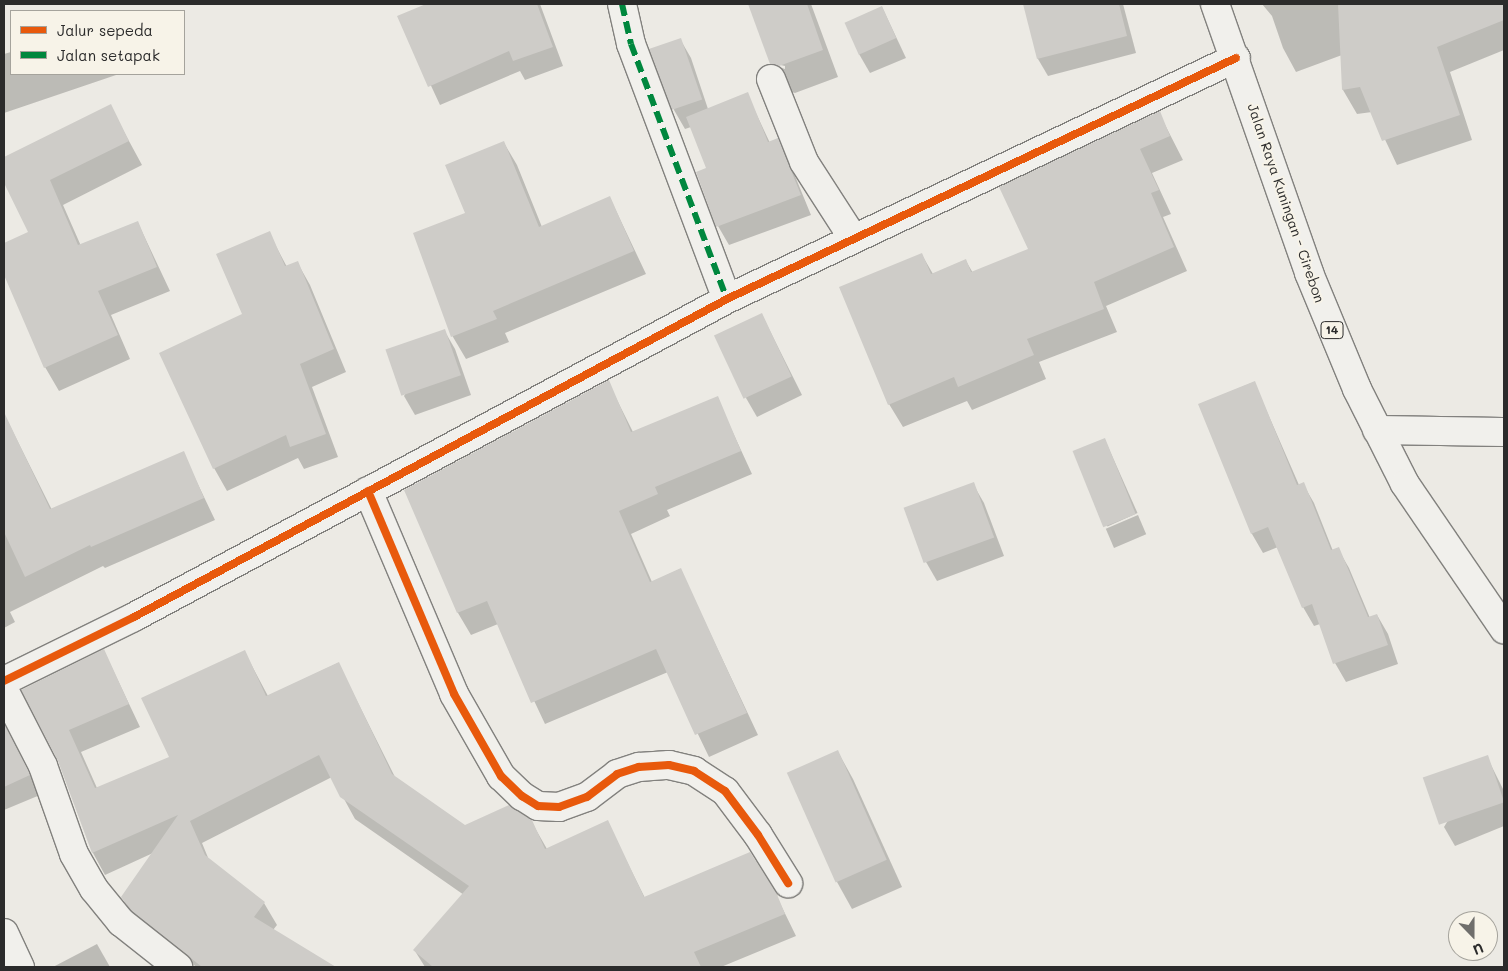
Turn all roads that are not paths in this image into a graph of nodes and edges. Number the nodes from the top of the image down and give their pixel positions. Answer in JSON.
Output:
{"nodes":[{"id":1,"x":622,"y":4,"type":"edge"},
{"id":2,"x":1215,"y":4,"type":"edge"},
{"id":3,"x":1236,"y":58,"type":"junction"},
{"id":4,"x":772,"y":79,"type":"dead end"},
{"id":5,"x":853,"y":238,"type":"junction"},
{"id":6,"x":727,"y":299,"type":"junction"},
{"id":7,"x":1377,"y":430,"type":"junction"},
{"id":8,"x":1504,"y":432,"type":"edge"},
{"id":9,"x":368,"y":491,"type":"junction"},
{"id":10,"x":1504,"y":629,"type":"edge"},
{"id":11,"x":4,"y":681,"type":"edge"},
{"id":12,"x":4,"y":690,"type":"edge"},
{"id":13,"x":788,"y":883,"type":"dead end"},
{"id":14,"x":4,"y":933,"type":"edge"},
{"id":15,"x":20,"y":967,"type":"edge"},
{"id":16,"x":178,"y":967,"type":"edge"}],
"edges":[{"from":1,"to":6,"type":"main road"},
{"from":2,"to":3,"type":"main road","name":"Jalan Raya Kuningan - Cirebon","number":"14"},
{"from":3,"to":5,"type":"main road"},
{"from":3,"to":7,"type":"main road","name":"Jalan Raya Kuningan - Cirebon","number":"14"},
{"from":4,"to":5,"type":"main road"},
{"from":5,"to":6,"type":"main road"},
{"from":6,"to":9,"type":"main road"},
{"from":7,"to":8,"type":"main road"},
{"from":7,"to":10,"type":"main road","name":"Jalan Raya Kuningan - Cirebon","number":"14"},
{"from":9,"to":11,"type":"main road"},
{"from":9,"to":13,"type":"main road"},
{"from":12,"to":16,"type":"main road"},
{"from":14,"to":15,"type":"main road"}]}
